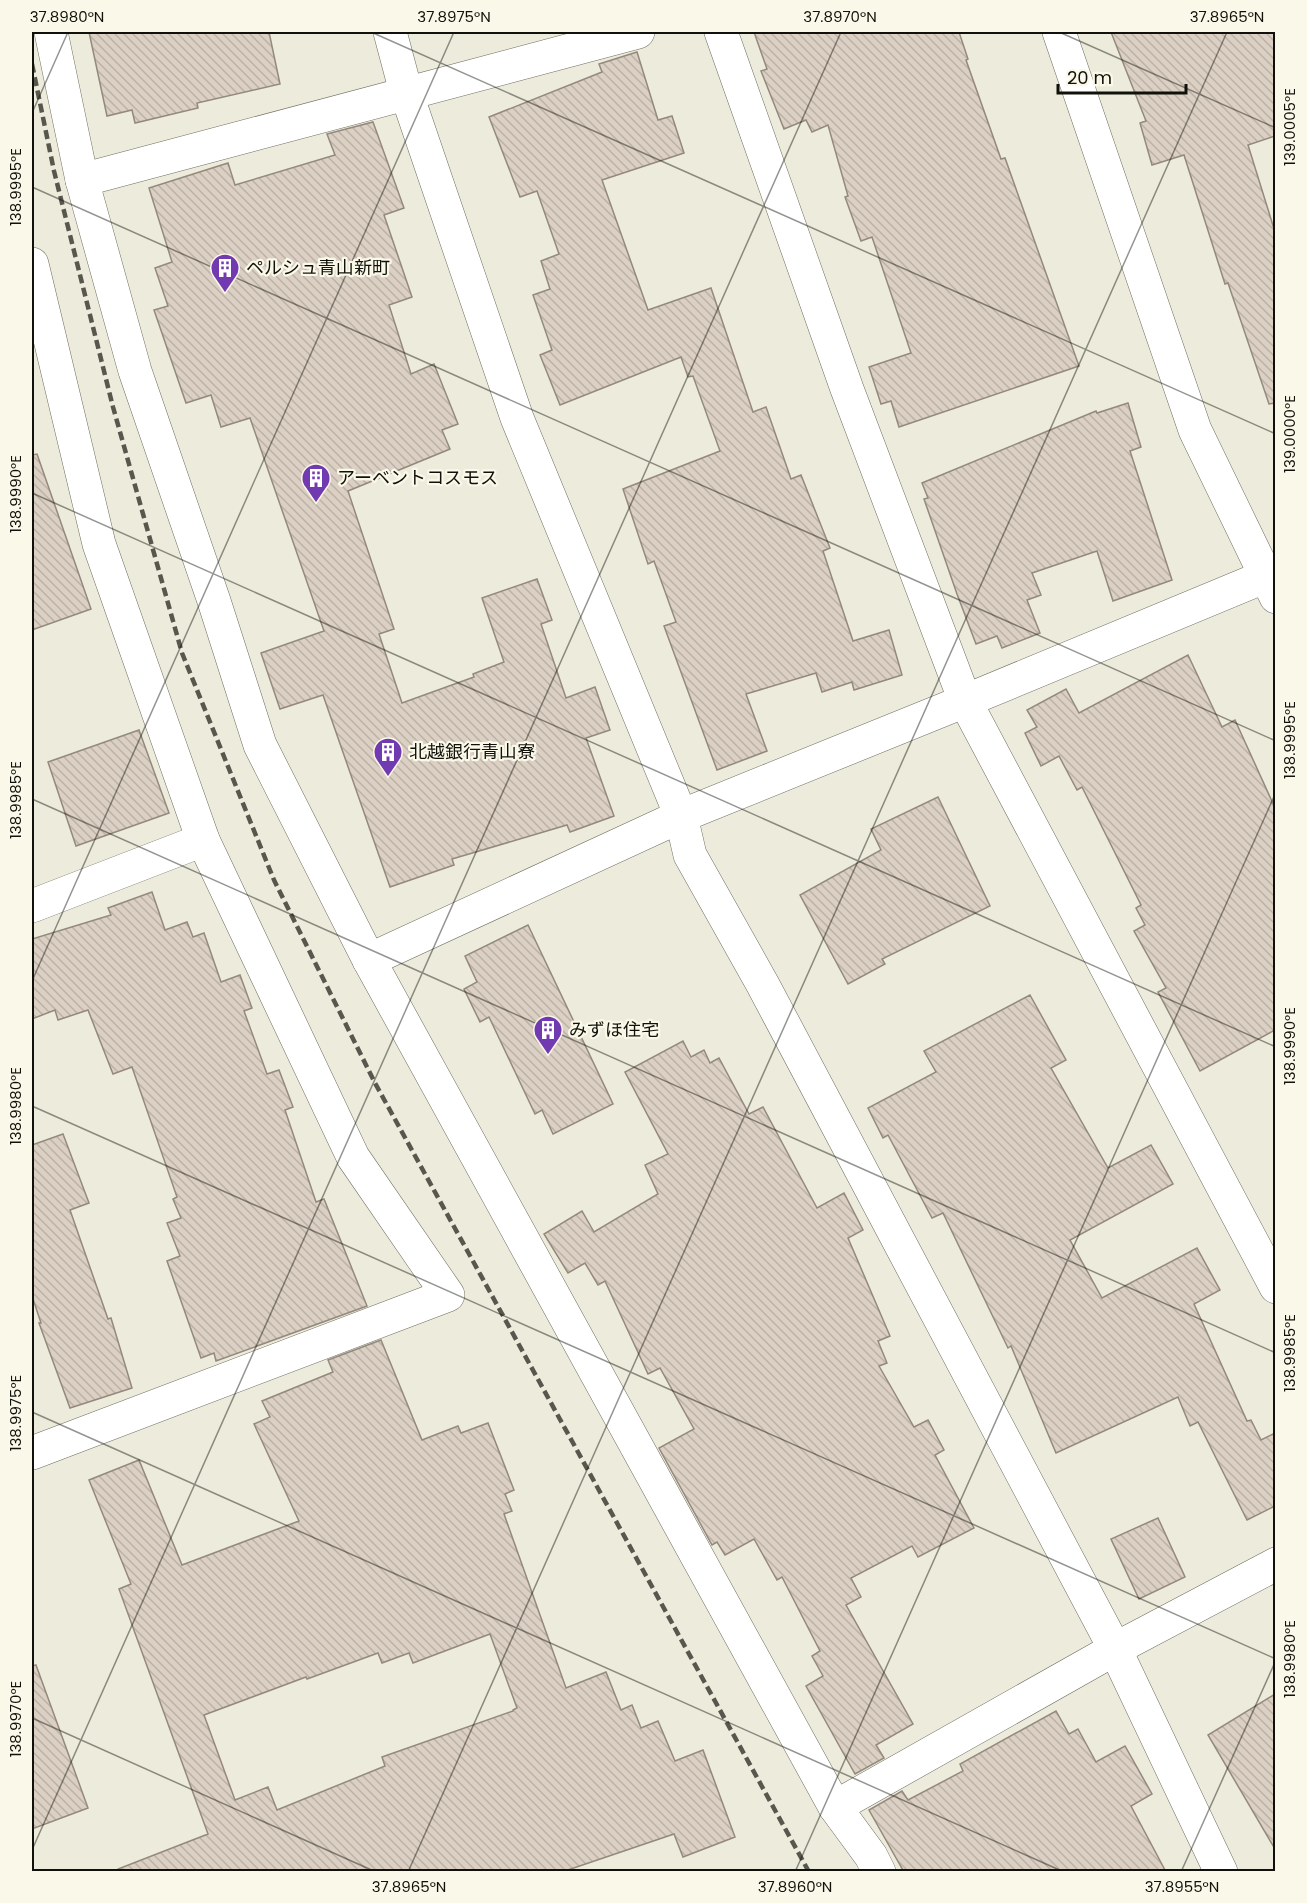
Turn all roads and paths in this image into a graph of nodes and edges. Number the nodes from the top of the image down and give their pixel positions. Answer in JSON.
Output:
{"nodes":[{"id":1,"x":51,"y":32,"type":"edge"},
{"id":2,"x":390,"y":32,"type":"edge"},
{"id":3,"x":638,"y":32,"type":"edge"},
{"id":4,"x":721,"y":32,"type":"edge"},
{"id":5,"x":1059,"y":32,"type":"edge"},
{"id":6,"x":406,"y":92,"type":"junction"},
{"id":7,"x":82,"y":180,"type":"junction"},
{"id":8,"x":32,"y":264,"type":"edge"},
{"id":9,"x":1272,"y":582,"type":"edge"},
{"id":10,"x":965,"y":701,"type":"junction"},
{"id":11,"x":681,"y":816,"type":"junction"},
{"id":12,"x":203,"y":840,"type":"junction"},
{"id":13,"x":32,"y":906,"type":"edge"},
{"id":14,"x":369,"y":960,"type":"junction"},
{"id":15,"x":1275,"y":1287,"type":"edge"},
{"id":16,"x":32,"y":1453,"type":"edge"},
{"id":17,"x":1275,"y":1564,"type":"edge"},
{"id":18,"x":1115,"y":1649,"type":"junction"},
{"id":19,"x":835,"y":1806,"type":"junction"},
{"id":20,"x":879,"y":1872,"type":"edge"},
{"id":21,"x":1221,"y":1872,"type":"edge"}],
"edges":[{"from":1,"to":7,"type":"street"},
{"from":2,"to":6,"type":"street"},
{"from":3,"to":6,"type":"street"},
{"from":4,"to":10,"type":"street"},
{"from":5,"to":9,"type":"street"},
{"from":6,"to":7,"type":"street"},
{"from":6,"to":11,"type":"street"},
{"from":7,"to":14,"type":"street"},
{"from":8,"to":12,"type":"street"},
{"from":9,"to":10,"type":"street"},
{"from":10,"to":11,"type":"street"},
{"from":10,"to":15,"type":"street"},
{"from":11,"to":14,"type":"street"},
{"from":11,"to":18,"type":"street"},
{"from":12,"to":13,"type":"street"},
{"from":12,"to":16,"type":"street"},
{"from":14,"to":19,"type":"street"},
{"from":17,"to":18,"type":"street"},
{"from":18,"to":19,"type":"street"},
{"from":18,"to":21,"type":"street"},
{"from":19,"to":20,"type":"street"}]}
